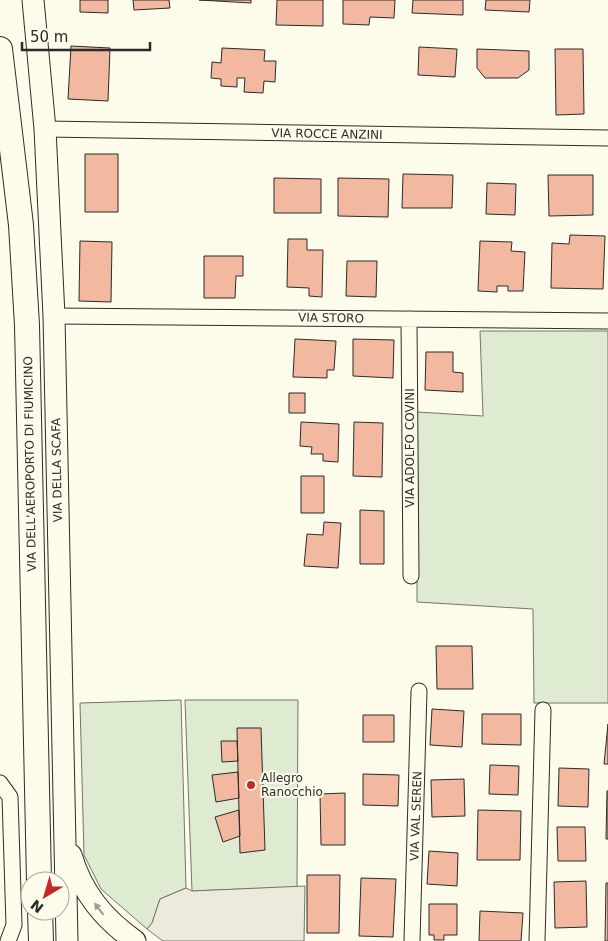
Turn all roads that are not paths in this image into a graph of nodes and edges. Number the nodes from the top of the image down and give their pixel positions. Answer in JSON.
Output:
{"nodes":[{"id":1,"x":33,"y":0,"type":"edge"},
{"id":2,"x":0,"y":49,"type":"edge"},
{"id":3,"x":45,"y":129,"type":"junction"},
{"id":4,"x":608,"y":138,"type":"edge"},
{"id":5,"x":54,"y":316,"type":"junction"},
{"id":6,"x":409,"y":319,"type":"junction"},
{"id":7,"x":608,"y":321,"type":"edge"},
{"id":8,"x":411,"y":576,"type":"dead end"},
{"id":9,"x":419,"y":691,"type":"dead end"},
{"id":10,"x":543,"y":710,"type":"dead end"},
{"id":11,"x":0,"y":782,"type":"edge"},
{"id":12,"x":66,"y":837,"type":"junction"},
{"id":13,"x":39,"y":871,"type":"edge"},
{"id":14,"x":40,"y":921,"type":"edge"},
{"id":15,"x":8,"y":941,"type":"edge"},
{"id":16,"x":41,"y":941,"type":"edge"},
{"id":17,"x":67,"y":941,"type":"edge"},
{"id":18,"x":135,"y":941,"type":"edge"},
{"id":19,"x":412,"y":941,"type":"edge"},
{"id":20,"x":537,"y":941,"type":"edge"}],
"edges":[{"from":1,"to":3,"type":"street","name":"VIA DELLA SCAFA"},
{"from":2,"to":13,"type":"main road","name":"VIA DELL'AEROPORTO DI FIUMICINO"},
{"from":3,"to":4,"type":"street","name":"VIA ROCCE ANZINI"},
{"from":3,"to":5,"type":"street","name":"VIA DELLA SCAFA"},
{"from":5,"to":6,"type":"street","name":"VIA STORO"},
{"from":5,"to":12,"type":"street","name":"VIA DELLA SCAFA"},
{"from":6,"to":7,"type":"street","name":"VIA STORO"},
{"from":6,"to":8,"type":"street","name":"VIA ADOLFO COVINI"},
{"from":9,"to":19,"type":"street","name":"VIA VAL SEREN"},
{"from":10,"to":20,"type":"street"},
{"from":11,"to":15,"type":"street"},
{"from":12,"to":17,"type":"street","name":"VIA DELLA SCAFA"},
{"from":18,"to":12,"type":"street","one_way":true},
{"from":14,"to":16,"type":"main road"}]}
